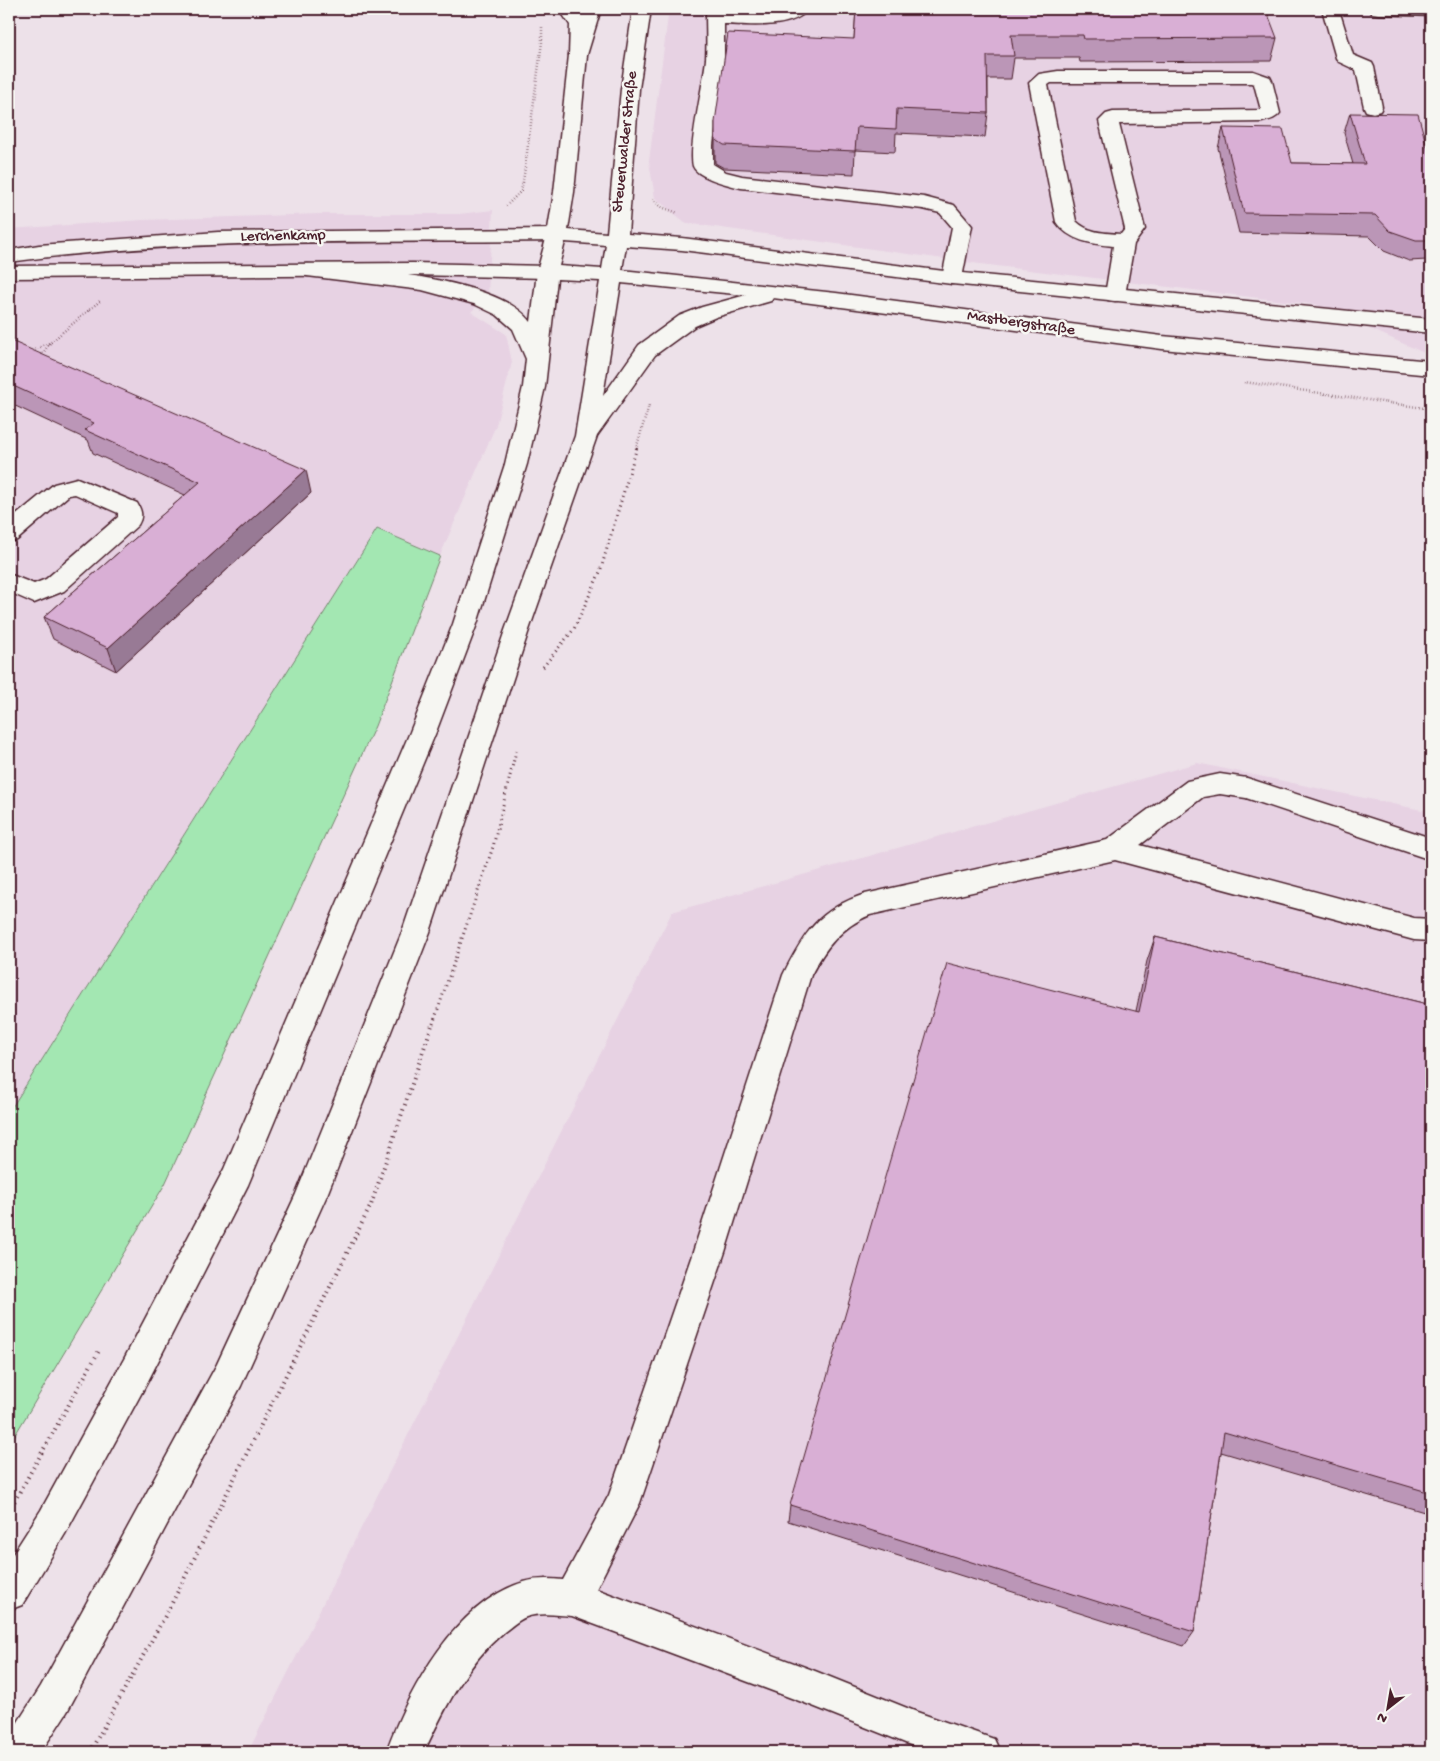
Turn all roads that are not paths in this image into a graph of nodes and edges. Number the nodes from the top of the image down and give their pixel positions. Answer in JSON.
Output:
{"nodes":[{"id":1,"x":568,"y":9,"type":"edge"},
{"id":2,"x":592,"y":9,"type":"edge"},
{"id":3,"x":642,"y":9,"type":"edge"},
{"id":4,"x":799,"y":9,"type":"edge"},
{"id":5,"x":1330,"y":9,"type":"edge"},
{"id":6,"x":1378,"y":9,"type":"edge"},
{"id":7,"x":1431,"y":10,"type":"edge"},
{"id":8,"x":715,"y":13,"type":"edge"},
{"id":9,"x":578,"y":55,"type":"junction"},
{"id":10,"x":1373,"y":107,"type":"dead end"},
{"id":11,"x":557,"y":235,"type":"junction"},
{"id":12,"x":618,"y":239,"type":"junction"},
{"id":13,"x":1125,"y":241,"type":"junction"},
{"id":14,"x":9,"y":256,"type":"edge"},
{"id":15,"x":307,"y":270,"type":"junction"},
{"id":16,"x":9,"y":272,"type":"edge"},
{"id":17,"x":547,"y":272,"type":"junction"},
{"id":18,"x":612,"y":275,"type":"junction"},
{"id":19,"x":952,"y":278,"type":"junction"},
{"id":20,"x":780,"y":292,"type":"junction"},
{"id":21,"x":1115,"y":295,"type":"junction"},
{"id":22,"x":1431,"y":326,"type":"edge"},
{"id":23,"x":537,"y":358,"type":"junction"},
{"id":24,"x":1431,"y":368,"type":"edge"},
{"id":25,"x":586,"y":436,"type":"junction"},
{"id":26,"x":9,"y":534,"type":"edge"},
{"id":27,"x":9,"y":582,"type":"edge"},
{"id":28,"x":1115,"y":849,"type":"junction"},
{"id":29,"x":1431,"y":849,"type":"edge"},
{"id":30,"x":1431,"y":930,"type":"edge"},
{"id":31,"x":9,"y":1592,"type":"edge"},
{"id":32,"x":572,"y":1598,"type":"junction"},
{"id":33,"x":20,"y":1752,"type":"edge"},
{"id":34,"x":405,"y":1752,"type":"edge"},
{"id":35,"x":982,"y":1752,"type":"edge"}],
"edges":[{"from":1,"to":9,"type":"main road"},
{"from":2,"to":9,"type":"main road"},
{"from":3,"to":12,"type":"main road","name":"Steuerwalder Straße"},
{"from":4,"to":8,"type":"main road"},
{"from":5,"to":10,"type":"main road"},
{"from":6,"to":7,"type":"main road"},
{"from":8,"to":19,"type":"main road"},
{"from":9,"to":11,"type":"main road"},
{"from":11,"to":12,"type":"main road","name":"Lerchenkamp"},
{"from":11,"to":14,"type":"main road","name":"Lerchenkamp"},
{"from":11,"to":17,"type":"main road"},
{"from":12,"to":18,"type":"main road","name":"Steuerwalder Straße"},
{"from":12,"to":19,"type":"main road","name":"Mastbergstraße"},
{"from":13,"to":13,"type":"main road"},
{"from":13,"to":21,"type":"main road"},
{"from":15,"to":16,"type":"main road","name":"Lerchenkamp"},
{"from":15,"to":17,"type":"main road","name":"Lerchenkamp"},
{"from":15,"to":23,"type":"main road"},
{"from":17,"to":18,"type":"main road","name":"Lerchenkamp"},
{"from":17,"to":23,"type":"main road"},
{"from":18,"to":20,"type":"main road","name":"Mastbergstraße"},
{"from":18,"to":25,"type":"main road","name":"Steuerwalder Straße"},
{"from":19,"to":21,"type":"main road","name":"Mastbergstraße"},
{"from":20,"to":24,"type":"main road","name":"Mastbergstraße"},
{"from":20,"to":25,"type":"main road"},
{"from":21,"to":22,"type":"main road","name":"Mastbergstraße"},
{"from":23,"to":31,"type":"main road"},
{"from":25,"to":33,"type":"main road"},
{"from":26,"to":27,"type":"main road"},
{"from":28,"to":29,"type":"main road"},
{"from":28,"to":30,"type":"main road"},
{"from":28,"to":32,"type":"main road"},
{"from":32,"to":34,"type":"main road"},
{"from":32,"to":35,"type":"main road"}]}
